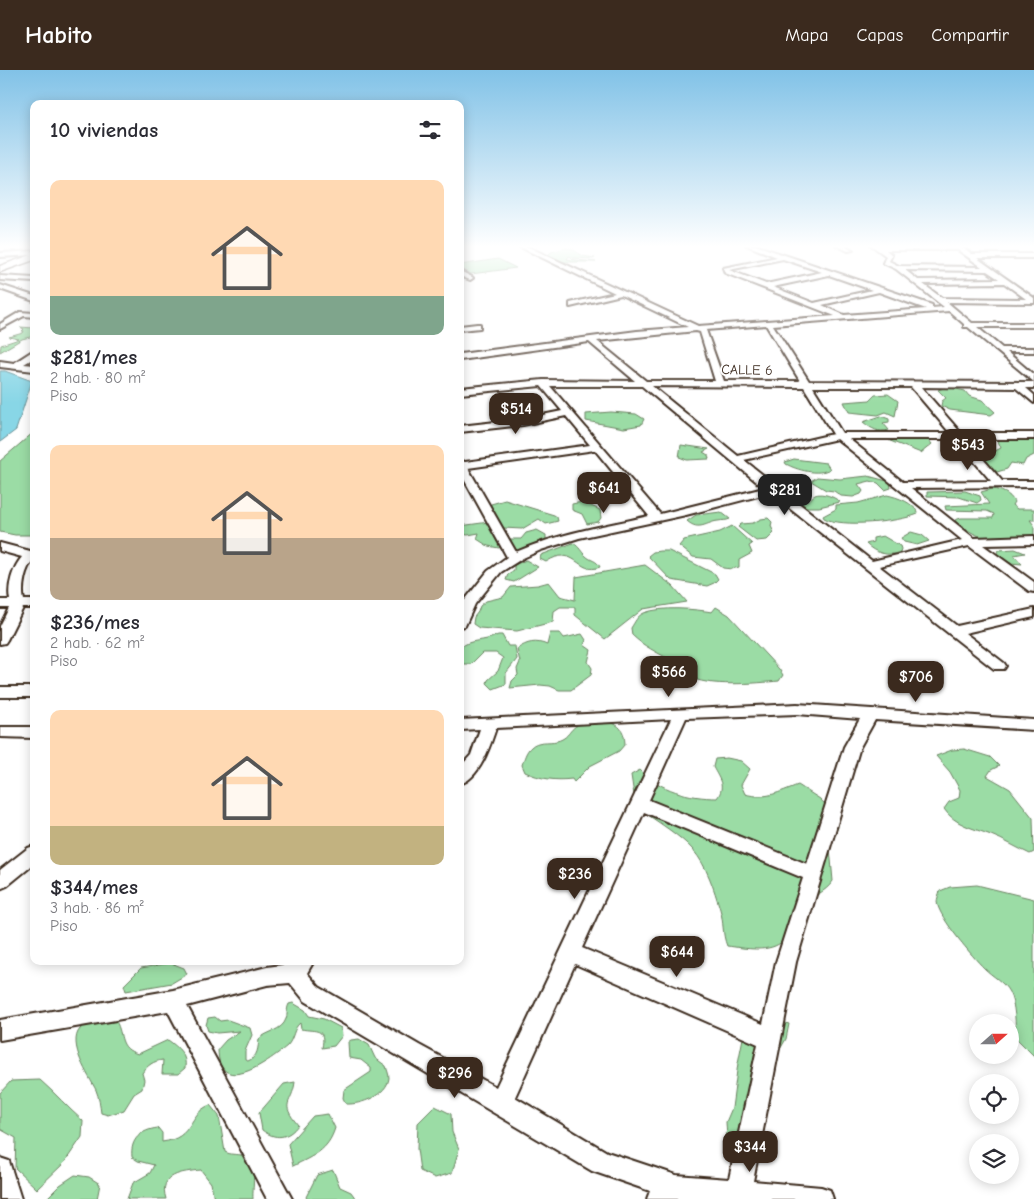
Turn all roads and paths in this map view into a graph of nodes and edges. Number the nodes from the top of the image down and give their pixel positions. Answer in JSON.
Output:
{"nodes":[{"id":1,"x":603,"y":298,"type":"edge"},
{"id":2,"x":632,"y":298,"type":"edge"},
{"id":3,"x":796,"y":298,"type":"edge"},
{"id":4,"x":846,"y":298,"type":"edge"},
{"id":5,"x":902,"y":298,"type":"edge"},
{"id":6,"x":937,"y":298,"type":"edge"},
{"id":7,"x":908,"y":300,"type":"junction"},
{"id":8,"x":940,"y":300,"type":"junction"},
{"id":9,"x":1031,"y":300,"type":"edge"},
{"id":10,"x":573,"y":305,"type":"dead end"},
{"id":11,"x":814,"y":305,"type":"junction"},
{"id":12,"x":934,"y":309,"type":"junction"},
{"id":13,"x":949,"y":309,"type":"junction"},
{"id":14,"x":30,"y":311,"type":"edge"},
{"id":15,"x":23,"y":314,"type":"junction"},
{"id":16,"x":30,"y":315,"type":"edge"},
{"id":17,"x":845,"y":317,"type":"junction"},
{"id":18,"x":768,"y":323,"type":"junction"},
{"id":19,"x":967,"y":324,"type":"junction"},
{"id":20,"x":1034,"y":325,"type":"edge"},
{"id":21,"x":477,"y":326,"type":"dead end"},
{"id":22,"x":0,"y":327,"type":"edge"},
{"id":23,"x":464,"y":328,"type":"edge"},
{"id":24,"x":698,"y":328,"type":"junction"},
{"id":25,"x":591,"y":340,"type":"junction"},
{"id":26,"x":999,"y":350,"type":"junction"},
{"id":27,"x":1034,"y":350,"type":"edge"},
{"id":28,"x":464,"y":356,"type":"edge"},
{"id":29,"x":30,"y":357,"type":"edge"},
{"id":30,"x":0,"y":364,"type":"edge"},
{"id":31,"x":15,"y":366,"type":"junction"},
{"id":32,"x":30,"y":368,"type":"edge"},
{"id":33,"x":1034,"y":379,"type":"edge"},
{"id":34,"x":543,"y":382,"type":"junction"},
{"id":35,"x":643,"y":384,"type":"junction"},
{"id":36,"x":720,"y":384,"type":"junction"},
{"id":37,"x":808,"y":384,"type":"junction"},
{"id":38,"x":914,"y":385,"type":"junction"},
{"id":39,"x":1018,"y":385,"type":"junction"},
{"id":40,"x":1034,"y":386,"type":"edge"},
{"id":41,"x":464,"y":391,"type":"edge"},
{"id":42,"x":1034,"y":400,"type":"edge"},
{"id":43,"x":568,"y":414,"type":"junction"},
{"id":44,"x":464,"y":429,"type":"edge"},
{"id":45,"x":839,"y":436,"type":"junction"},
{"id":46,"x":957,"y":436,"type":"junction"},
{"id":47,"x":1034,"y":436,"type":"edge"},
{"id":48,"x":597,"y":447,"type":"junction"},
{"id":49,"x":736,"y":459,"type":"junction"},
{"id":50,"x":464,"y":465,"type":"edge"},
{"id":51,"x":464,"y":479,"type":"edge"},
{"id":52,"x":999,"y":484,"type":"junction"},
{"id":53,"x":1034,"y":484,"type":"edge"},
{"id":54,"x":902,"y":485,"type":"junction"},
{"id":55,"x":772,"y":489,"type":"junction"},
{"id":56,"x":657,"y":518,"type":"junction"},
{"id":57,"x":1034,"y":540,"type":"edge"},
{"id":58,"x":971,"y":542,"type":"junction"},
{"id":59,"x":0,"y":546,"type":"edge"},
{"id":60,"x":30,"y":556,"type":"edge"},
{"id":61,"x":30,"y":557,"type":"edge"},
{"id":62,"x":514,"y":559,"type":"junction"},
{"id":63,"x":869,"y":565,"type":"junction"},
{"id":64,"x":1034,"y":588,"type":"edge"},
{"id":65,"x":0,"y":604,"type":"edge"},
{"id":66,"x":18,"y":604,"type":"junction"},
{"id":67,"x":30,"y":604,"type":"edge"},
{"id":68,"x":464,"y":604,"type":"edge"},
{"id":69,"x":1034,"y":613,"type":"edge"},
{"id":70,"x":954,"y":631,"type":"junction"},
{"id":71,"x":0,"y":640,"type":"edge"},
{"id":72,"x":999,"y":666,"type":"dead end"},
{"id":73,"x":0,"y":692,"type":"edge"},
{"id":74,"x":30,"y":692,"type":"edge"},
{"id":75,"x":680,"y":712,"type":"junction"},
{"id":76,"x":870,"y":715,"type":"junction"},
{"id":77,"x":490,"y":723,"type":"junction"},
{"id":78,"x":464,"y":725,"type":"edge"},
{"id":79,"x":1034,"y":725,"type":"edge"},
{"id":80,"x":30,"y":733,"type":"edge"},
{"id":81,"x":4,"y":736,"type":"edge"},
{"id":82,"x":464,"y":773,"type":"edge"},
{"id":83,"x":639,"y":803,"type":"junction"},
{"id":84,"x":30,"y":856,"type":"edge"},
{"id":85,"x":813,"y":874,"type":"junction"},
{"id":86,"x":0,"y":881,"type":"edge"},
{"id":87,"x":570,"y":952,"type":"junction"},
{"id":88,"x":299,"y":967,"type":"edge"},
{"id":89,"x":173,"y":1000,"type":"junction"},
{"id":90,"x":0,"y":1030,"type":"edge"},
{"id":91,"x":770,"y":1038,"type":"junction"},
{"id":92,"x":501,"y":1102,"type":"junction"},
{"id":93,"x":0,"y":1170,"type":"edge"},
{"id":94,"x":739,"y":1192,"type":"junction"},
{"id":95,"x":668,"y":1193,"type":"edge"},
{"id":96,"x":9,"y":1199,"type":"edge"},
{"id":97,"x":280,"y":1199,"type":"edge"},
{"id":98,"x":822,"y":1199,"type":"edge"}],
"edges":[{"from":1,"to":10,"type":"street"},
{"from":2,"to":24,"type":"street"},
{"from":3,"to":11,"type":"street"},
{"from":4,"to":11,"type":"street"},
{"from":5,"to":7,"type":"street"},
{"from":6,"to":8,"type":"street"},
{"from":7,"to":8,"type":"street"},
{"from":7,"to":12,"type":"street"},
{"from":8,"to":9,"type":"street"},
{"from":8,"to":13,"type":"street"},
{"from":11,"to":17,"type":"street"},
{"from":12,"to":13,"type":"street"},
{"from":12,"to":17,"type":"street"},
{"from":13,"to":19,"type":"street"},
{"from":14,"to":15,"type":"street"},
{"from":15,"to":16,"type":"street"},
{"from":15,"to":22,"type":"street"},
{"from":17,"to":18,"type":"street"},
{"from":18,"to":24,"type":"street"},
{"from":18,"to":37,"type":"street"},
{"from":19,"to":20,"type":"street"},
{"from":19,"to":26,"type":"street"},
{"from":21,"to":23,"type":"street"},
{"from":24,"to":25,"type":"street"},
{"from":24,"to":36,"type":"street"},
{"from":25,"to":28,"type":"street"},
{"from":25,"to":35,"type":"street"},
{"from":26,"to":27,"type":"street"},
{"from":26,"to":33,"type":"street"},
{"from":29,"to":31,"type":"street"},
{"from":30,"to":31,"type":"street"},
{"from":31,"to":32,"type":"street"},
{"from":34,"to":35,"type":"street","name":"CALLE 6"},
{"from":34,"to":41,"type":"street","name":"CALLE 6"},
{"from":34,"to":43,"type":"street"},
{"from":35,"to":36,"type":"street","name":"CALLE 6"},
{"from":35,"to":49,"type":"street"},
{"from":36,"to":37,"type":"street","name":"CALLE 6"},
{"from":37,"to":38,"type":"street","name":"CALLE 6"},
{"from":37,"to":45,"type":"street"},
{"from":38,"to":39,"type":"street","name":"CALLE 6"},
{"from":38,"to":46,"type":"street"},
{"from":39,"to":40,"type":"street","name":"CALLE 6"},
{"from":39,"to":42,"type":"street"},
{"from":43,"to":44,"type":"street"},
{"from":43,"to":48,"type":"street"},
{"from":45,"to":46,"type":"street"},
{"from":45,"to":49,"type":"street"},
{"from":45,"to":54,"type":"street"},
{"from":46,"to":47,"type":"street"},
{"from":46,"to":52,"type":"street"},
{"from":48,"to":50,"type":"street"},
{"from":48,"to":56,"type":"street"},
{"from":49,"to":55,"type":"street"},
{"from":51,"to":62,"type":"street"},
{"from":52,"to":53,"type":"street"},
{"from":52,"to":54,"type":"street"},
{"from":54,"to":58,"type":"street"},
{"from":55,"to":56,"type":"street"},
{"from":55,"to":63,"type":"street"},
{"from":56,"to":62,"type":"street"},
{"from":57,"to":58,"type":"street"},
{"from":58,"to":63,"type":"street"},
{"from":58,"to":64,"type":"street"},
{"from":59,"to":60,"type":"street"},
{"from":61,"to":66,"type":"street"},
{"from":62,"to":68,"type":"street"},
{"from":63,"to":70,"type":"street"},
{"from":65,"to":66,"type":"street"},
{"from":66,"to":67,"type":"street"},
{"from":66,"to":71,"type":"street"},
{"from":69,"to":70,"type":"street"},
{"from":70,"to":72,"type":"street"},
{"from":73,"to":74,"type":"street"},
{"from":75,"to":76,"type":"street"},
{"from":75,"to":77,"type":"street"},
{"from":75,"to":83,"type":"street"},
{"from":76,"to":79,"type":"street"},
{"from":76,"to":85,"type":"street"},
{"from":77,"to":78,"type":"street"},
{"from":77,"to":82,"type":"street"},
{"from":80,"to":81,"type":"street"},
{"from":83,"to":85,"type":"street"},
{"from":83,"to":87,"type":"street"},
{"from":84,"to":86,"type":"street"},
{"from":85,"to":91,"type":"street"},
{"from":87,"to":91,"type":"street"},
{"from":87,"to":92,"type":"street"},
{"from":88,"to":89,"type":"street"},
{"from":88,"to":92,"type":"street"},
{"from":89,"to":90,"type":"street"},
{"from":89,"to":97,"type":"street"},
{"from":91,"to":94,"type":"street"},
{"from":92,"to":95,"type":"street"},
{"from":93,"to":96,"type":"street"},
{"from":94,"to":95,"type":"street"},
{"from":94,"to":98,"type":"street"}]}
